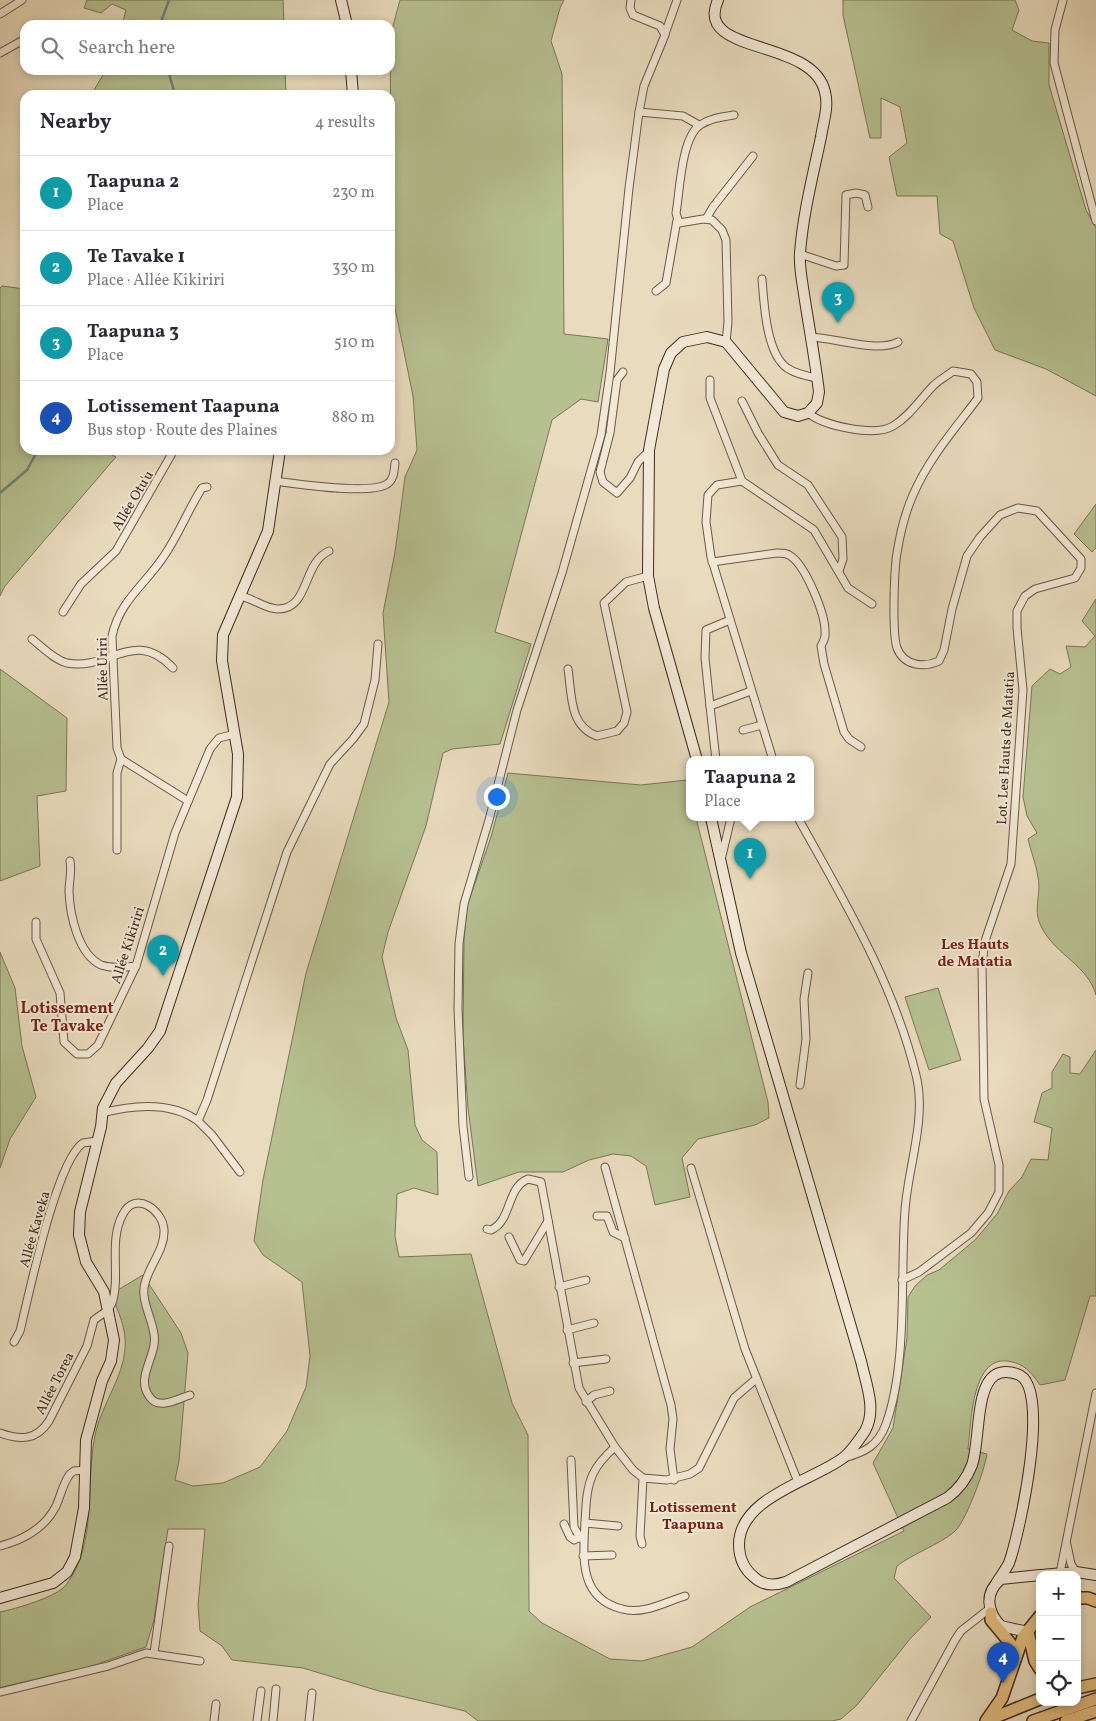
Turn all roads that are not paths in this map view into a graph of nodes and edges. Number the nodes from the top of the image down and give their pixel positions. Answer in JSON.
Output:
{"nodes":[{"id":1,"x":22,"y":0,"type":"edge"},
{"id":2,"x":341,"y":0,"type":"edge"},
{"id":3,"x":632,"y":0,"type":"edge"},
{"id":4,"x":677,"y":0,"type":"edge"},
{"id":5,"x":718,"y":0,"type":"edge"},
{"id":6,"x":1063,"y":0,"type":"edge"},
{"id":7,"x":0,"y":14,"type":"edge"},
{"id":8,"x":346,"y":20,"type":"edge"},
{"id":9,"x":664,"y":35,"type":"junction"},
{"id":10,"x":20,"y":42,"type":"edge"},
{"id":11,"x":0,"y":53,"type":"edge"},
{"id":12,"x":351,"y":75,"type":"edge"},
{"id":13,"x":353,"y":90,"type":"edge"},
{"id":14,"x":640,"y":112,"type":"junction"},
{"id":15,"x":734,"y":115,"type":"dead end"},
{"id":16,"x":699,"y":125,"type":"junction"},
{"id":17,"x":754,"y":156,"type":"dead end"},
{"id":18,"x":868,"y":207,"type":"dead end"},
{"id":19,"x":706,"y":219,"type":"junction"},
{"id":20,"x":676,"y":220,"type":"junction"},
{"id":21,"x":1096,"y":221,"type":"edge"},
{"id":22,"x":800,"y":254,"type":"junction"},
{"id":23,"x":762,"y":279,"type":"dead end"},
{"id":24,"x":656,"y":291,"type":"dead end"},
{"id":25,"x":811,"y":336,"type":"junction"},
{"id":26,"x":726,"y":342,"type":"junction"},
{"id":27,"x":898,"y":342,"type":"dead end"},
{"id":28,"x":610,"y":372,"type":"junction"},
{"id":29,"x":817,"y":378,"type":"junction"},
{"id":30,"x":710,"y":380,"type":"dead end"},
{"id":31,"x":742,"y":401,"type":"dead end"},
{"id":32,"x":808,"y":413,"type":"junction"},
{"id":33,"x":649,"y":450,"type":"junction"},
{"id":34,"x":171,"y":455,"type":"edge"},
{"id":35,"x":279,"y":455,"type":"edge"},
{"id":36,"x":395,"y":464,"type":"dead end"},
{"id":37,"x":275,"y":481,"type":"junction"},
{"id":38,"x":742,"y":481,"type":"junction"},
{"id":39,"x":207,"y":486,"type":"dead end"},
{"id":40,"x":330,"y":551,"type":"dead end"},
{"id":41,"x":712,"y":562,"type":"junction"},
{"id":42,"x":839,"y":571,"type":"junction"},
{"id":43,"x":648,"y":576,"type":"junction"},
{"id":44,"x":240,"y":596,"type":"junction"},
{"id":45,"x":872,"y":604,"type":"dead end"},
{"id":46,"x":63,"y":612,"type":"dead end"},
{"id":47,"x":730,"y":620,"type":"junction"},
{"id":48,"x":32,"y":639,"type":"dead end"},
{"id":49,"x":378,"y":644,"type":"dead end"},
{"id":50,"x":113,"y":656,"type":"junction"},
{"id":51,"x":173,"y":668,"type":"dead end"},
{"id":52,"x":568,"y":670,"type":"dead end"},
{"id":53,"x":752,"y":691,"type":"junction"},
{"id":54,"x":710,"y":706,"type":"junction"},
{"id":55,"x":762,"y":725,"type":"junction"},
{"id":56,"x":743,"y":730,"type":"dead end"},
{"id":57,"x":235,"y":734,"type":"junction"},
{"id":58,"x":861,"y":747,"type":"dead end"},
{"id":59,"x":696,"y":756,"type":"edge"},
{"id":60,"x":716,"y":756,"type":"edge"},
{"id":61,"x":773,"y":756,"type":"edge"},
{"id":62,"x":121,"y":759,"type":"junction"},
{"id":63,"x":188,"y":801,"type":"junction"},
{"id":64,"x":712,"y":821,"type":"edge"},
{"id":65,"x":730,"y":821,"type":"edge"},
{"id":66,"x":800,"y":821,"type":"edge"},
{"id":67,"x":117,"y":850,"type":"dead end"},
{"id":68,"x":70,"y":861,"type":"dead end"},
{"id":69,"x":720,"y":862,"type":"junction"},
{"id":70,"x":36,"y":922,"type":"dead end"},
{"id":71,"x":136,"y":966,"type":"junction"},
{"id":72,"x":808,"y":973,"type":"dead end"},
{"id":73,"x":800,"y":1085,"type":"dead end"},
{"id":74,"x":102,"y":1113,"type":"junction"},
{"id":75,"x":198,"y":1121,"type":"junction"},
{"id":76,"x":97,"y":1141,"type":"junction"},
{"id":77,"x":605,"y":1167,"type":"dead end"},
{"id":78,"x":691,"y":1168,"type":"dead end"},
{"id":79,"x":240,"y":1172,"type":"dead end"},
{"id":80,"x":469,"y":1177,"type":"dead end"},
{"id":81,"x":597,"y":1216,"type":"dead end"},
{"id":82,"x":548,"y":1221,"type":"junction"},
{"id":83,"x":487,"y":1229,"type":"dead end"},
{"id":84,"x":509,"y":1237,"type":"dead end"},
{"id":85,"x":625,"y":1238,"type":"junction"},
{"id":86,"x":586,"y":1280,"type":"dead end"},
{"id":87,"x":902,"y":1280,"type":"junction"},
{"id":88,"x":559,"y":1287,"type":"junction"},
{"id":89,"x":108,"y":1310,"type":"junction"},
{"id":90,"x":594,"y":1323,"type":"dead end"},
{"id":91,"x":567,"y":1330,"type":"junction"},
{"id":92,"x":14,"y":1342,"type":"dead end"},
{"id":93,"x":606,"y":1359,"type":"dead end"},
{"id":94,"x":573,"y":1363,"type":"junction"},
{"id":95,"x":756,"y":1379,"type":"junction"},
{"id":96,"x":610,"y":1391,"type":"dead end"},
{"id":97,"x":1096,"y":1392,"type":"edge"},
{"id":98,"x":190,"y":1395,"type":"dead end"},
{"id":99,"x":586,"y":1402,"type":"junction"},
{"id":100,"x":0,"y":1434,"type":"edge"},
{"id":101,"x":615,"y":1447,"type":"junction"},
{"id":102,"x":844,"y":1458,"type":"junction"},
{"id":103,"x":571,"y":1460,"type":"dead end"},
{"id":104,"x":86,"y":1470,"type":"junction"},
{"id":105,"x":643,"y":1478,"type":"junction"},
{"id":106,"x":674,"y":1480,"type":"junction"},
{"id":107,"x":798,"y":1482,"type":"junction"},
{"id":108,"x":585,"y":1523,"type":"junction"},
{"id":109,"x":564,"y":1524,"type":"dead end"},
{"id":110,"x":618,"y":1526,"type":"dead end"},
{"id":111,"x":582,"y":1536,"type":"junction"},
{"id":112,"x":1066,"y":1540,"type":"junction"},
{"id":113,"x":642,"y":1544,"type":"dead end"},
{"id":114,"x":0,"y":1546,"type":"edge"},
{"id":115,"x":168,"y":1546,"type":"dead end"},
{"id":116,"x":612,"y":1555,"type":"dead end"},
{"id":117,"x":583,"y":1556,"type":"junction"},
{"id":118,"x":1060,"y":1571,"type":"edge"},
{"id":119,"x":1076,"y":1571,"type":"edge"},
{"id":120,"x":1081,"y":1573,"type":"edge"},
{"id":121,"x":1036,"y":1575,"type":"edge"},
{"id":122,"x":1096,"y":1575,"type":"edge"},
{"id":123,"x":997,"y":1582,"type":"junction"},
{"id":124,"x":685,"y":1596,"type":"dead end"},
{"id":125,"x":0,"y":1598,"type":"edge"},
{"id":126,"x":1081,"y":1598,"type":"edge"},
{"id":127,"x":1096,"y":1601,"type":"edge"},
{"id":128,"x":990,"y":1611,"type":"junction"},
{"id":129,"x":1036,"y":1621,"type":"edge"},
{"id":130,"x":1028,"y":1632,"type":"junction"},
{"id":131,"x":154,"y":1653,"type":"junction"},
{"id":132,"x":1016,"y":1660,"type":"junction"},
{"id":133,"x":200,"y":1661,"type":"dead end"},
{"id":134,"x":1036,"y":1663,"type":"edge"},
{"id":135,"x":1096,"y":1684,"type":"edge"},
{"id":136,"x":1081,"y":1687,"type":"edge"},
{"id":137,"x":276,"y":1689,"type":"dead end"},
{"id":138,"x":0,"y":1692,"type":"edge"},
{"id":139,"x":261,"y":1692,"type":"dead end"},
{"id":140,"x":312,"y":1693,"type":"dead end"},
{"id":141,"x":1096,"y":1699,"type":"edge"},
{"id":142,"x":1036,"y":1702,"type":"edge"},
{"id":143,"x":216,"y":1704,"type":"dead end"},
{"id":144,"x":1096,"y":1711,"type":"edge"},
{"id":145,"x":214,"y":1721,"type":"edge"},
{"id":146,"x":257,"y":1721,"type":"edge"},
{"id":147,"x":273,"y":1721,"type":"edge"},
{"id":148,"x":309,"y":1721,"type":"edge"},
{"id":149,"x":911,"y":1721,"type":"edge"},
{"id":150,"x":986,"y":1721,"type":"edge"},
{"id":151,"x":1032,"y":1721,"type":"edge"},
{"id":152,"x":1066,"y":1721,"type":"edge"}],
"edges":[{"from":1,"to":7,"type":"street"},
{"from":2,"to":8,"type":"main road"},
{"from":3,"to":9,"type":"street"},
{"from":4,"to":9,"type":"street"},
{"from":5,"to":22,"type":"main road"},
{"from":6,"to":21,"type":"street"},
{"from":9,"to":14,"type":"street"},
{"from":10,"to":11,"type":"street"},
{"from":12,"to":13,"type":"main road"},
{"from":14,"to":16,"type":"street"},
{"from":14,"to":28,"type":"street"},
{"from":15,"to":16,"type":"street"},
{"from":16,"to":20,"type":"street"},
{"from":17,"to":19,"type":"street"},
{"from":18,"to":22,"type":"street"},
{"from":19,"to":20,"type":"street"},
{"from":19,"to":26,"type":"street"},
{"from":20,"to":24,"type":"street"},
{"from":22,"to":25,"type":"main road"},
{"from":23,"to":29,"type":"street"},
{"from":25,"to":27,"type":"street"},
{"from":25,"to":29,"type":"main road"},
{"from":26,"to":32,"type":"main road"},
{"from":26,"to":33,"type":"main road"},
{"from":28,"to":33,"type":"street"},
{"from":28,"to":80,"type":"street"},
{"from":29,"to":32,"type":"main road"},
{"from":30,"to":38,"type":"street"},
{"from":31,"to":42,"type":"street"},
{"from":32,"to":87,"type":"street","name":"Lot. Les Hauts de Matatia"},
{"from":33,"to":43,"type":"main road"},
{"from":34,"to":46,"type":"street","name":"Allée Otu'u"},
{"from":35,"to":37,"type":"main road"},
{"from":36,"to":37,"type":"street"},
{"from":37,"to":44,"type":"main road"},
{"from":38,"to":41,"type":"street"},
{"from":38,"to":42,"type":"street"},
{"from":39,"to":50,"type":"street","name":"Allée Uriri"},
{"from":40,"to":44,"type":"street"},
{"from":41,"to":47,"type":"street"},
{"from":41,"to":58,"type":"street"},
{"from":42,"to":45,"type":"street"},
{"from":43,"to":52,"type":"street"},
{"from":43,"to":59,"type":"main road"},
{"from":44,"to":57,"type":"main road"},
{"from":47,"to":53,"type":"street"},
{"from":47,"to":54,"type":"street"},
{"from":48,"to":50,"type":"street"},
{"from":49,"to":75,"type":"street"},
{"from":50,"to":51,"type":"street"},
{"from":50,"to":62,"type":"street","name":"Allée Uriri"},
{"from":53,"to":54,"type":"street"},
{"from":53,"to":55,"type":"street"},
{"from":54,"to":60,"type":"street"},
{"from":55,"to":56,"type":"street"},
{"from":55,"to":61,"type":"street"},
{"from":57,"to":63,"type":"street","name":"Allée Kikiriri"},
{"from":57,"to":74,"type":"main road"},
{"from":62,"to":63,"type":"street"},
{"from":62,"to":67,"type":"street","name":"Allée Uriri"},
{"from":63,"to":71,"type":"street","name":"Allée Kikiriri"},
{"from":64,"to":69,"type":"main road"},
{"from":65,"to":69,"type":"street"},
{"from":66,"to":87,"type":"street"},
{"from":68,"to":71,"type":"street"},
{"from":69,"to":102,"type":"main road"},
{"from":70,"to":71,"type":"street","name":"Allée Kikiriri"},
{"from":72,"to":73,"type":"street"},
{"from":74,"to":75,"type":"street"},
{"from":74,"to":76,"type":"main road"},
{"from":75,"to":79,"type":"street"},
{"from":76,"to":89,"type":"main road"},
{"from":76,"to":92,"type":"street","name":"Allée Kaveka"},
{"from":77,"to":85,"type":"street"},
{"from":78,"to":95,"type":"street"},
{"from":81,"to":85,"type":"street"},
{"from":82,"to":83,"type":"street"},
{"from":82,"to":84,"type":"street"},
{"from":82,"to":88,"type":"street"},
{"from":85,"to":106,"type":"street"},
{"from":86,"to":88,"type":"street"},
{"from":87,"to":102,"type":"street"},
{"from":88,"to":91,"type":"street"},
{"from":89,"to":98,"type":"street"},
{"from":89,"to":100,"type":"street","name":"Allée Torea"},
{"from":89,"to":104,"type":"main road"},
{"from":90,"to":91,"type":"street"},
{"from":91,"to":94,"type":"street"},
{"from":93,"to":94,"type":"street"},
{"from":94,"to":99,"type":"street"},
{"from":95,"to":106,"type":"street"},
{"from":95,"to":107,"type":"street"},
{"from":96,"to":99,"type":"street"},
{"from":97,"to":112,"type":"street"},
{"from":99,"to":101,"type":"street"},
{"from":101,"to":105,"type":"street"},
{"from":101,"to":108,"type":"street"},
{"from":102,"to":107,"type":"main road"},
{"from":103,"to":111,"type":"street"},
{"from":104,"to":114,"type":"street"},
{"from":104,"to":125,"type":"main road"},
{"from":105,"to":106,"type":"street"},
{"from":105,"to":113,"type":"street"},
{"from":107,"to":123,"type":"main road"},
{"from":108,"to":110,"type":"street"},
{"from":108,"to":111,"type":"street"},
{"from":109,"to":111,"type":"street"},
{"from":111,"to":117,"type":"street"},
{"from":112,"to":118,"type":"street"},
{"from":112,"to":119,"type":"street"},
{"from":115,"to":131,"type":"street"},
{"from":116,"to":117,"type":"street"},
{"from":117,"to":124,"type":"street"},
{"from":120,"to":122,"type":"main road"},
{"from":121,"to":123,"type":"main road"},
{"from":123,"to":128,"type":"main road"},
{"from":126,"to":127,"type":"highway"},
{"from":128,"to":130,"type":"main road"},
{"from":128,"to":132,"type":"highway"},
{"from":128,"to":149,"type":"street"},
{"from":129,"to":130,"type":"highway"},
{"from":130,"to":132,"type":"highway"},
{"from":130,"to":134,"type":"highway"},
{"from":131,"to":133,"type":"street"},
{"from":131,"to":138,"type":"street"},
{"from":132,"to":150,"type":"highway"},
{"from":135,"to":136,"type":"highway"},
{"from":137,"to":147,"type":"street"},
{"from":139,"to":146,"type":"street"},
{"from":140,"to":148,"type":"street"},
{"from":141,"to":151,"type":"highway"},
{"from":142,"to":150,"type":"highway"},
{"from":143,"to":145,"type":"street"},
{"from":144,"to":152,"type":"highway"}]}
